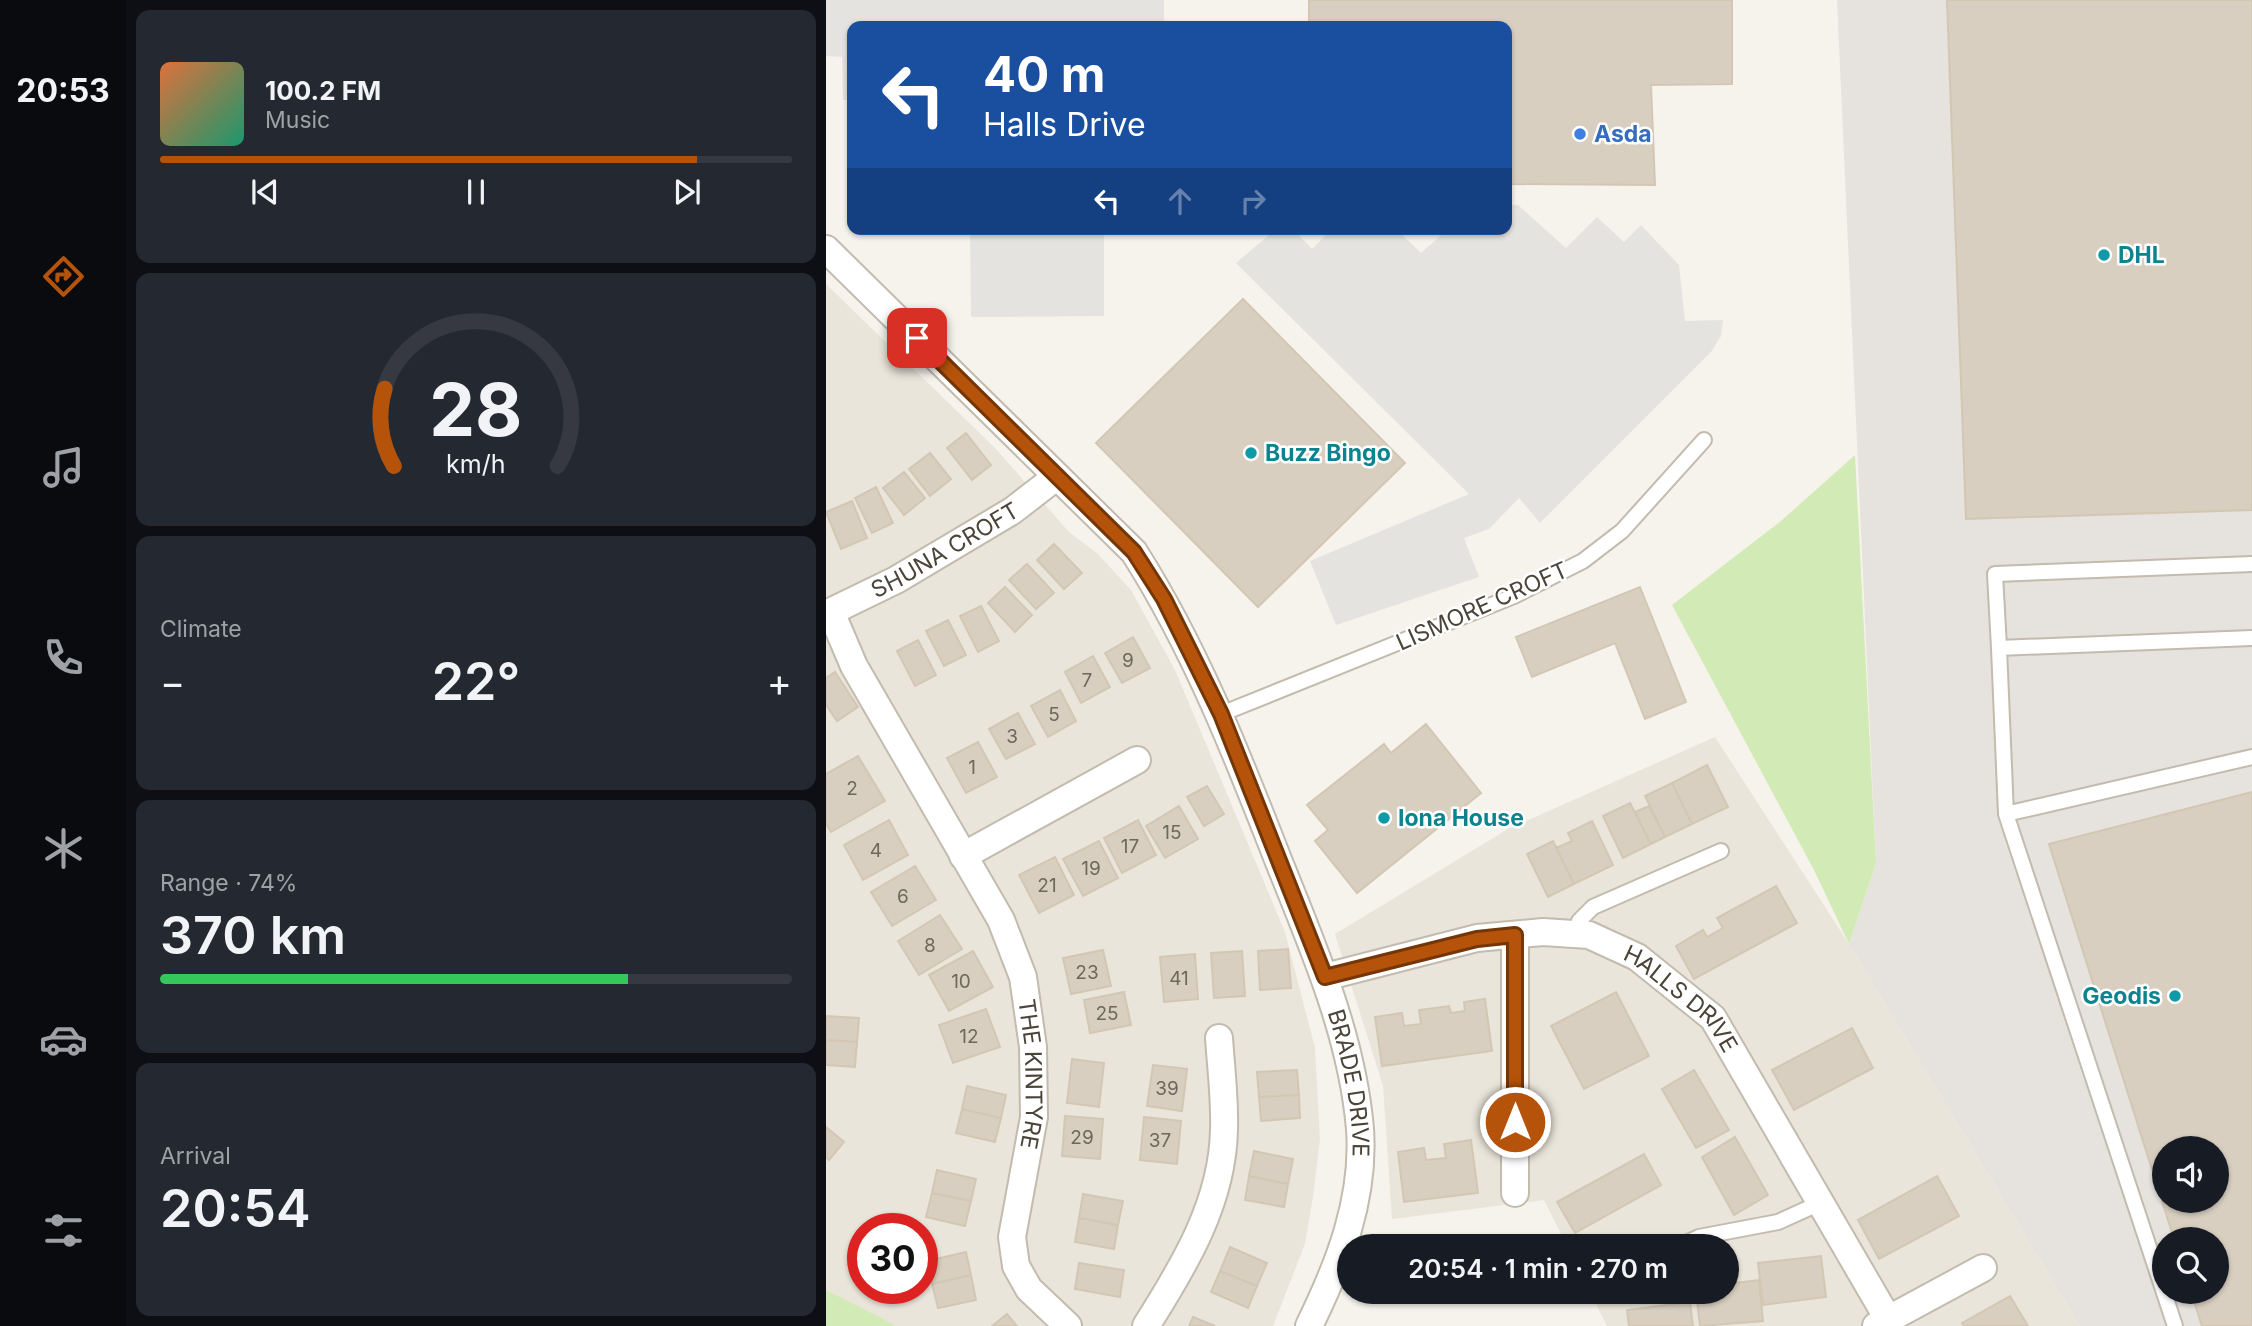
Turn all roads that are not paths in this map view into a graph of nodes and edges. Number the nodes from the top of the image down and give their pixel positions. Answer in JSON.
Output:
{"nodes":[{"id":1,"x":826,"y":249,"type":"edge"},
{"id":2,"x":1704,"y":440,"type":"dead end"},
{"id":3,"x":1056,"y":477,"type":"junction"},
{"id":4,"x":2252,"y":565,"type":"edge"},
{"id":5,"x":828,"y":613,"type":"edge"},
{"id":6,"x":2252,"y":638,"type":"edge"},
{"id":7,"x":1999,"y":648,"type":"junction"},
{"id":8,"x":1221,"y":714,"type":"junction"},
{"id":9,"x":2252,"y":757,"type":"edge"},
{"id":10,"x":1136,"y":760,"type":"dead end"},
{"id":11,"x":2006,"y":814,"type":"junction"},
{"id":12,"x":1721,"y":851,"type":"dead end"},
{"id":13,"x":963,"y":856,"type":"junction"},
{"id":14,"x":1576,"y":934,"type":"junction"},
{"id":15,"x":1515,"y":935,"type":"junction"},
{"id":16,"x":1325,"y":977,"type":"junction"},
{"id":17,"x":1219,"y":1038,"type":"dead end"},
{"id":18,"x":1515,"y":1193,"type":"dead end"},
{"id":19,"x":1820,"y":1203,"type":"junction"},
{"id":20,"x":1715,"y":1234,"type":"edge"},
{"id":21,"x":1983,"y":1268,"type":"dead end"},
{"id":22,"x":1882,"y":1322,"type":"edge"},
{"id":23,"x":1068,"y":1326,"type":"edge"},
{"id":24,"x":1146,"y":1326,"type":"edge"},
{"id":25,"x":1309,"y":1326,"type":"edge"},
{"id":26,"x":2175,"y":1326,"type":"edge"}],
"edges":[{"from":1,"to":3,"type":"street","name":"BRADE DRIVE"},
{"from":2,"to":8,"type":"lane","name":"LISMORE CROFT"},
{"from":3,"to":5,"type":"street","name":"SHUNA CROFT"},
{"from":3,"to":8,"type":"street","name":"BRADE DRIVE"},
{"from":4,"to":7,"type":"lane"},
{"from":5,"to":13,"type":"street","name":"THE KINTYRE"},
{"from":6,"to":7,"type":"lane"},
{"from":7,"to":11,"type":"lane"},
{"from":8,"to":16,"type":"street","name":"BRADE DRIVE"},
{"from":9,"to":11,"type":"lane"},
{"from":10,"to":13,"type":"street"},
{"from":11,"to":26,"type":"lane"},
{"from":12,"to":14,"type":"lane"},
{"from":13,"to":23,"type":"street","name":"THE KINTYRE"},
{"from":14,"to":15,"type":"street","name":"HALLS DRIVE"},
{"from":14,"to":19,"type":"street","name":"HALLS DRIVE"},
{"from":15,"to":16,"type":"street","name":"HALLS DRIVE"},
{"from":15,"to":18,"type":"street"},
{"from":16,"to":25,"type":"street","name":"BRADE DRIVE"},
{"from":17,"to":24,"type":"street"},
{"from":19,"to":20,"type":"lane"},
{"from":19,"to":22,"type":"street","name":"HALLS DRIVE"},
{"from":21,"to":22,"type":"street","name":"HALLS DRIVE"}]}
